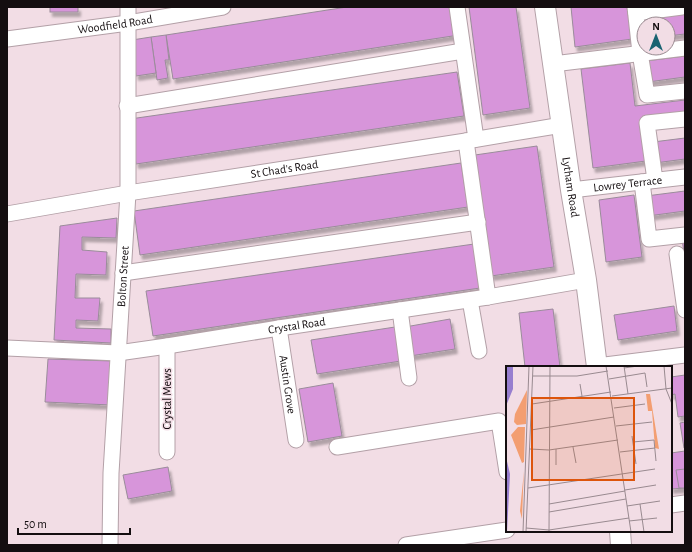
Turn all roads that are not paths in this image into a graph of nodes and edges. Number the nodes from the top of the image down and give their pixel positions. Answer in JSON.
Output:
{"nodes":[{"id":1,"x":128,"y":7,"type":"edge"},
{"id":2,"x":224,"y":7,"type":"edge"},
{"id":3,"x":457,"y":7,"type":"edge"},
{"id":4,"x":545,"y":7,"type":"edge"},
{"id":5,"x":682,"y":7,"type":"edge"},
{"id":6,"x":635,"y":10,"type":"edge"},
{"id":7,"x":128,"y":23,"type":"junction"},
{"id":8,"x":7,"y":39,"type":"edge"},
{"id":9,"x":464,"y":51,"type":"junction"},
{"id":10,"x":636,"y":54,"type":"edge"},
{"id":11,"x":640,"y":56,"type":"edge"},
{"id":12,"x":553,"y":64,"type":"junction"},
{"id":13,"x":685,"y":91,"type":"edge"},
{"id":14,"x":127,"y":106,"type":"junction"},
{"id":15,"x":685,"y":119,"type":"edge"},
{"id":16,"x":562,"y":125,"type":"junction"},
{"id":17,"x":471,"y":140,"type":"junction"},
{"id":18,"x":685,"y":177,"type":"edge"},
{"id":19,"x":648,"y":181,"type":"junction"},
{"id":20,"x":571,"y":190,"type":"junction"},
{"id":21,"x":128,"y":193,"type":"junction"},
{"id":22,"x":7,"y":214,"type":"edge"},
{"id":23,"x":478,"y":222,"type":"junction"},
{"id":24,"x":685,"y":235,"type":"edge"},
{"id":25,"x":678,"y":254,"type":"dead end"},
{"id":26,"x":123,"y":273,"type":"junction"},
{"id":27,"x":586,"y":280,"type":"junction"},
{"id":28,"x":488,"y":297,"type":"junction"},
{"id":29,"x":470,"y":300,"type":"junction"},
{"id":30,"x":684,"y":301,"type":"edge"},
{"id":31,"x":400,"y":310,"type":"junction"},
{"id":32,"x":279,"y":328,"type":"junction"},
{"id":33,"x":167,"y":346,"type":"junction"},
{"id":34,"x":7,"y":348,"type":"edge"},
{"id":35,"x":479,"y":351,"type":"dead end"},
{"id":36,"x":118,"y":353,"type":"junction"},
{"id":37,"x":685,"y":355,"type":"edge"},
{"id":38,"x":597,"y":366,"type":"edge"},
{"id":39,"x":409,"y":378,"type":"dead end"},
{"id":40,"x":296,"y":440,"type":"dead end"},
{"id":41,"x":336,"y":448,"type":"dead end"},
{"id":42,"x":167,"y":452,"type":"dead end"},
{"id":43,"x":506,"y":466,"type":"edge"},
{"id":44,"x":685,"y":503,"type":"edge"},
{"id":45,"x":672,"y":505,"type":"edge"},
{"id":46,"x":506,"y":530,"type":"edge"},
{"id":47,"x":620,"y":532,"type":"edge"},
{"id":48,"x":110,"y":545,"type":"edge"},
{"id":49,"x":406,"y":545,"type":"edge"},
{"id":50,"x":621,"y":545,"type":"edge"}],
"edges":[{"from":1,"to":7,"type":"street","name":"Bolton Street"},
{"from":2,"to":7,"type":"street","name":"Woodfield Road"},
{"from":3,"to":9,"type":"street"},
{"from":4,"to":12,"type":"main road","name":"Lytham Road"},
{"from":5,"to":6,"type":"street"},
{"from":7,"to":8,"type":"street","name":"Woodfield Road"},
{"from":7,"to":14,"type":"street","name":"Bolton Street"},
{"from":9,"to":14,"type":"street"},
{"from":9,"to":17,"type":"street"},
{"from":10,"to":12,"type":"street"},
{"from":11,"to":13,"type":"street"},
{"from":12,"to":16,"type":"main road","name":"Lytham Road"},
{"from":14,"to":21,"type":"street","name":"Bolton Street"},
{"from":15,"to":19,"type":"street"},
{"from":16,"to":17,"type":"street","name":"St Chad's Road"},
{"from":16,"to":20,"type":"main road","name":"Lytham Road"},
{"from":17,"to":21,"type":"street","name":"St Chad's Road"},
{"from":17,"to":23,"type":"street"},
{"from":18,"to":19,"type":"street","name":"Lowrey Terrace"},
{"from":19,"to":20,"type":"street","name":"Lowrey Terrace"},
{"from":19,"to":24,"type":"street"},
{"from":20,"to":27,"type":"main road","name":"Lytham Road"},
{"from":21,"to":22,"type":"street","name":"St Chad's Road"},
{"from":21,"to":26,"type":"street","name":"Bolton Street"},
{"from":23,"to":26,"type":"street"},
{"from":23,"to":28,"type":"street"},
{"from":25,"to":30,"type":"street"},
{"from":26,"to":36,"type":"street","name":"Bolton Street"},
{"from":27,"to":28,"type":"street","name":"Crystal Road"},
{"from":27,"to":38,"type":"main road","name":"Lytham Road"},
{"from":28,"to":29,"type":"street","name":"Crystal Road"},
{"from":29,"to":31,"type":"street","name":"Crystal Road"},
{"from":29,"to":35,"type":"street"},
{"from":31,"to":32,"type":"street","name":"Crystal Road"},
{"from":31,"to":39,"type":"street"},
{"from":32,"to":33,"type":"street","name":"Crystal Road"},
{"from":32,"to":40,"type":"street","name":"Austin Grove"},
{"from":33,"to":36,"type":"street","name":"Crystal Road"},
{"from":33,"to":42,"type":"street","name":"Crystal Mews"},
{"from":34,"to":36,"type":"street","name":"Crystal Road"},
{"from":36,"to":48,"type":"street","name":"Bolton Street"},
{"from":37,"to":38,"type":"street"},
{"from":41,"to":43,"type":"street"},
{"from":44,"to":45,"type":"street"},
{"from":46,"to":49,"type":"street"},
{"from":47,"to":50,"type":"main road"}]}
